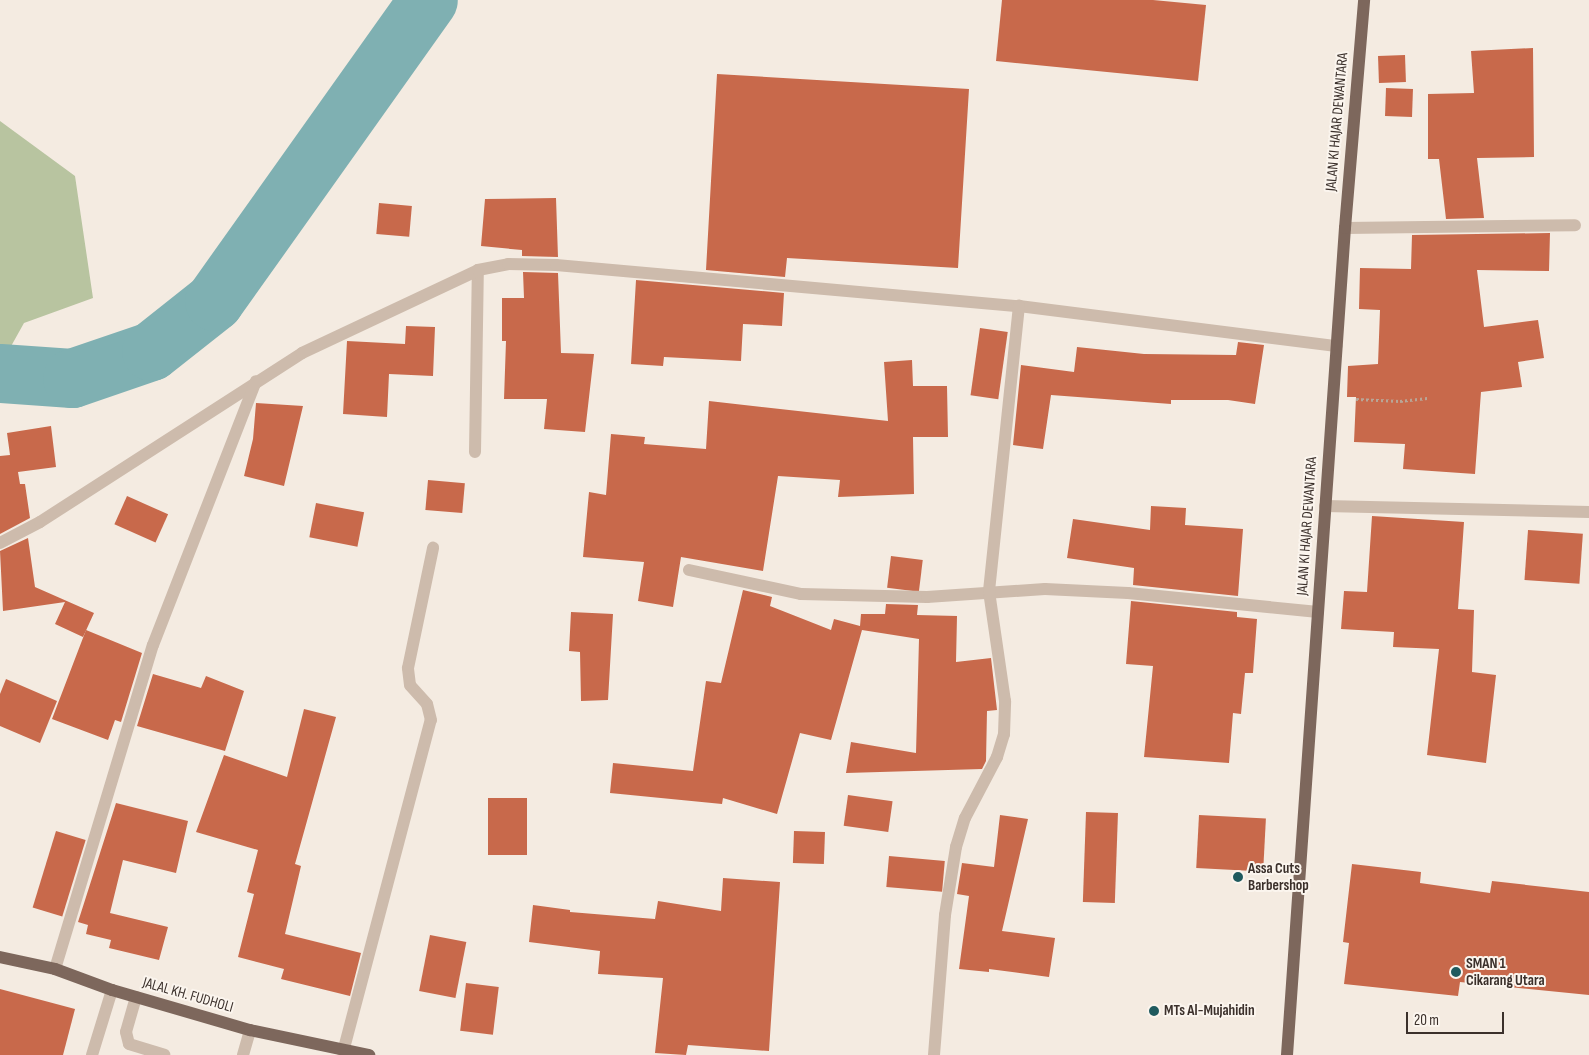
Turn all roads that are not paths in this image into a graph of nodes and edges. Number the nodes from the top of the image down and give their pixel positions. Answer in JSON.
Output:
{"nodes":[{"id":1,"x":1364,"y":0,"type":"edge"},
{"id":2,"x":1575,"y":225,"type":"dead end"},
{"id":3,"x":1344,"y":228,"type":"junction"},
{"id":4,"x":478,"y":270,"type":"junction"},
{"id":5,"x":1018,"y":306,"type":"junction"},
{"id":6,"x":1336,"y":346,"type":"junction"},
{"id":7,"x":256,"y":381,"type":"junction"},
{"id":8,"x":476,"y":452,"type":"dead end"},
{"id":9,"x":1325,"y":506,"type":"junction"},
{"id":10,"x":1589,"y":512,"type":"edge"},
{"id":11,"x":0,"y":543,"type":"edge"},
{"id":12,"x":433,"y":548,"type":"dead end"},
{"id":13,"x":689,"y":570,"type":"dead end"},
{"id":14,"x":989,"y":591,"type":"junction"},
{"id":15,"x":1318,"y":612,"type":"junction"},
{"id":16,"x":0,"y":957,"type":"edge"},
{"id":17,"x":55,"y":969,"type":"junction"},
{"id":18,"x":112,"y":990,"type":"junction"},
{"id":19,"x":136,"y":997,"type":"junction"},
{"id":20,"x":250,"y":1030,"type":"junction"},
{"id":21,"x":350,"y":1053,"type":"edge"},
{"id":22,"x":92,"y":1055,"type":"edge"},
{"id":23,"x":164,"y":1055,"type":"edge"},
{"id":24,"x":243,"y":1055,"type":"edge"},
{"id":25,"x":369,"y":1055,"type":"edge"},
{"id":26,"x":934,"y":1055,"type":"edge"},
{"id":27,"x":1287,"y":1055,"type":"edge"}],
"edges":[{"from":1,"to":3,"type":"main road","name":"JALAN KI HAJAR DEWANTARA"},
{"from":2,"to":3,"type":"street"},
{"from":3,"to":6,"type":"main road","name":"JALAN KI HAJAR DEWANTARA"},
{"from":4,"to":5,"type":"street"},
{"from":4,"to":7,"type":"street"},
{"from":4,"to":8,"type":"street"},
{"from":5,"to":6,"type":"street"},
{"from":5,"to":14,"type":"street"},
{"from":6,"to":9,"type":"main road","name":"JALAN KI HAJAR DEWANTARA"},
{"from":7,"to":11,"type":"street"},
{"from":7,"to":17,"type":"street"},
{"from":9,"to":10,"type":"street"},
{"from":9,"to":15,"type":"main road","name":"JALAN KI HAJAR DEWANTARA"},
{"from":12,"to":21,"type":"street"},
{"from":13,"to":14,"type":"street"},
{"from":14,"to":15,"type":"street"},
{"from":14,"to":26,"type":"street"},
{"from":15,"to":27,"type":"main road","name":"JALAN KI HAJAR DEWANTARA"},
{"from":16,"to":17,"type":"main road","name":"JALAL KH. FUDHOLI"},
{"from":17,"to":18,"type":"main road","name":"JALAL KH. FUDHOLI"},
{"from":18,"to":19,"type":"main road","name":"JALAL KH. FUDHOLI"},
{"from":18,"to":22,"type":"street"},
{"from":19,"to":20,"type":"main road","name":"JALAL KH. FUDHOLI"},
{"from":19,"to":23,"type":"street"},
{"from":20,"to":21,"type":"main road","name":"JALAL KH. FUDHOLI"},
{"from":20,"to":24,"type":"street"},
{"from":21,"to":25,"type":"main road","name":"JALAL KH. FUDHOLI"}]}
